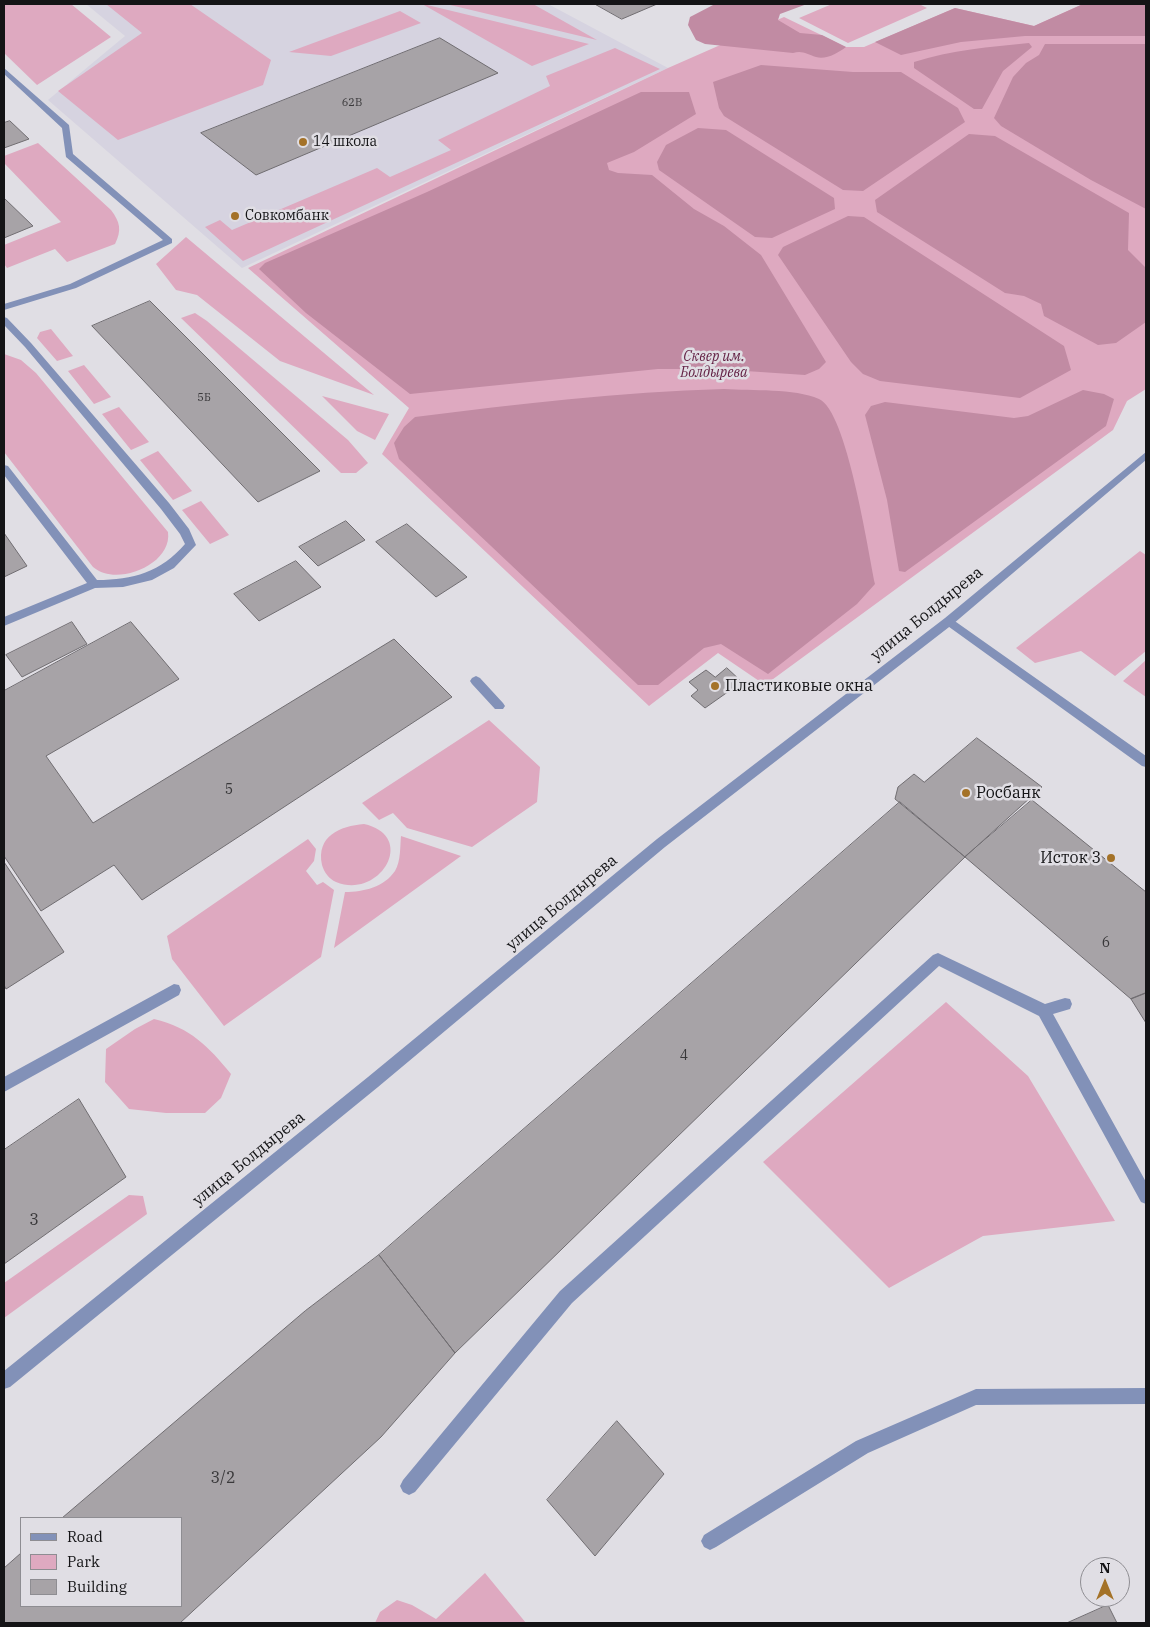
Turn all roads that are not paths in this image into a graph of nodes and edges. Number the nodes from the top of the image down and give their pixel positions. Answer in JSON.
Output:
{"nodes":[{"id":1,"x":4,"y":70,"type":"edge"},
{"id":2,"x":4,"y":307,"type":"edge"},
{"id":3,"x":4,"y":320,"type":"edge"},
{"id":4,"x":1146,"y":455,"type":"edge"},
{"id":5,"x":4,"y":468,"type":"edge"},
{"id":6,"x":94,"y":584,"type":"junction"},
{"id":7,"x":949,"y":621,"type":"junction"},
{"id":8,"x":4,"y":622,"type":"edge"},
{"id":9,"x":476,"y":681,"type":"dead end"},
{"id":10,"x":499,"y":706,"type":"dead end"},
{"id":11,"x":1146,"y":762,"type":"edge"},
{"id":12,"x":174,"y":990,"type":"dead end"},
{"id":13,"x":1064,"y":1004,"type":"dead end"},
{"id":14,"x":1044,"y":1011,"type":"junction"},
{"id":15,"x":4,"y":1085,"type":"edge"},
{"id":16,"x":1146,"y":1197,"type":"edge"},
{"id":17,"x":4,"y":1381,"type":"edge"},
{"id":18,"x":1146,"y":1396,"type":"edge"},
{"id":19,"x":409,"y":1486,"type":"dead end"},
{"id":20,"x":710,"y":1542,"type":"dead end"}],
"edges":[{"from":1,"to":2,"type":"street"},
{"from":3,"to":6,"type":"street"},
{"from":4,"to":7,"type":"street","name":"улица Болдырева"},
{"from":5,"to":6,"type":"street"},
{"from":6,"to":8,"type":"street"},
{"from":7,"to":11,"type":"street"},
{"from":7,"to":17,"type":"street","name":"улица Болдырева"},
{"from":9,"to":10,"type":"street"},
{"from":12,"to":15,"type":"street"},
{"from":13,"to":14,"type":"street"},
{"from":14,"to":16,"type":"street"},
{"from":14,"to":19,"type":"street"},
{"from":18,"to":20,"type":"street"}]}
